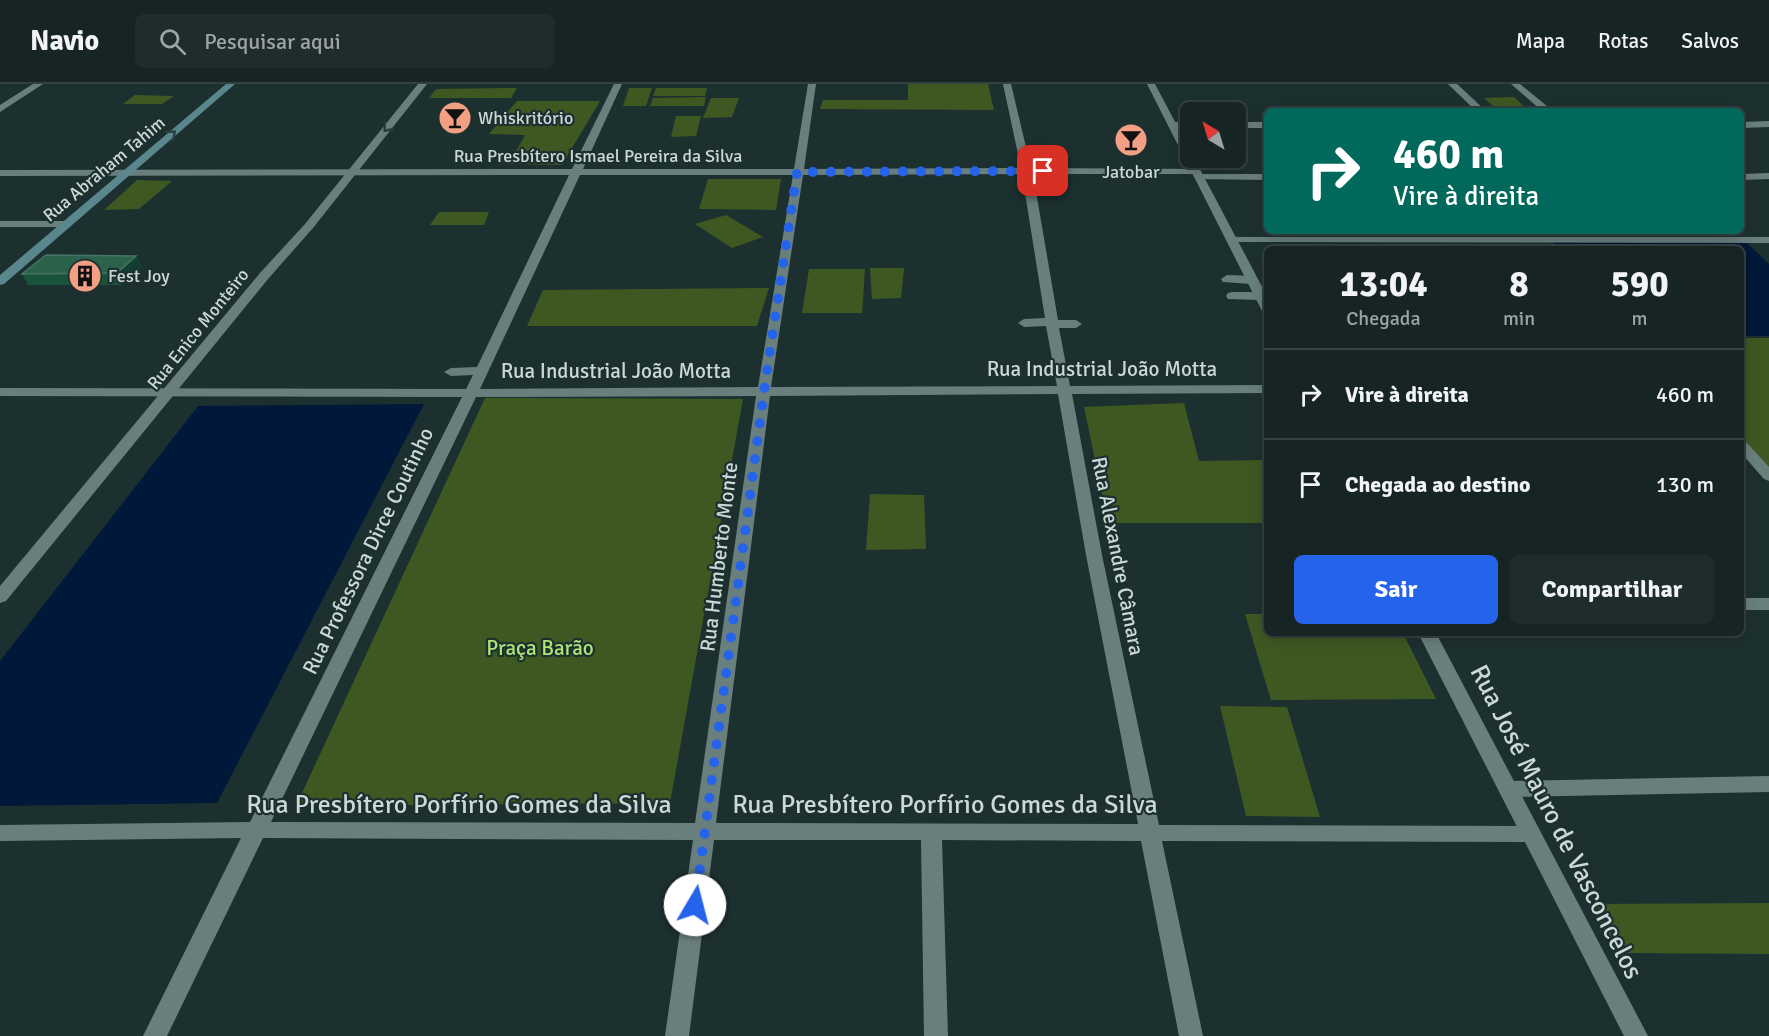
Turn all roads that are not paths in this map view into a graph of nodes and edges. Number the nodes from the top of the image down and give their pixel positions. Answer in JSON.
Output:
{"nodes":[{"id":1,"x":39,"y":84,"type":"edge"},
{"id":2,"x":231,"y":84,"type":"edge"},
{"id":3,"x":423,"y":84,"type":"edge"},
{"id":4,"x":618,"y":84,"type":"edge"},
{"id":5,"x":812,"y":84,"type":"edge"},
{"id":6,"x":1007,"y":84,"type":"edge"},
{"id":7,"x":1151,"y":84,"type":"edge"},
{"id":8,"x":1452,"y":84,"type":"edge"},
{"id":9,"x":1515,"y":84,"type":"edge"},
{"id":10,"x":1478,"y":108,"type":"edge"},
{"id":11,"x":1544,"y":108,"type":"edge"},
{"id":12,"x":0,"y":109,"type":"edge"},
{"id":13,"x":1744,"y":124,"type":"edge"},
{"id":14,"x":1769,"y":124,"type":"edge"},
{"id":15,"x":1172,"y":125,"type":"junction"},
{"id":16,"x":1180,"y":125,"type":"edge"},
{"id":17,"x":1246,"y":125,"type":"edge"},
{"id":18,"x":1264,"y":125,"type":"edge"},
{"id":19,"x":1027,"y":171,"type":"junction"},
{"id":20,"x":351,"y":172,"type":"junction"},
{"id":21,"x":574,"y":172,"type":"junction"},
{"id":22,"x":797,"y":172,"type":"junction"},
{"id":23,"x":0,"y":173,"type":"edge"},
{"id":24,"x":128,"y":173,"type":"junction"},
{"id":25,"x":1198,"y":174,"type":"junction"},
{"id":26,"x":1264,"y":177,"type":"edge"},
{"id":27,"x":1744,"y":177,"type":"edge"},
{"id":28,"x":1769,"y":177,"type":"edge"},
{"id":29,"x":0,"y":224,"type":"edge"},
{"id":30,"x":66,"y":224,"type":"junction"},
{"id":31,"x":1744,"y":234,"type":"edge"},
{"id":32,"x":1543,"y":235,"type":"edge"},
{"id":33,"x":1233,"y":240,"type":"junction"},
{"id":34,"x":1751,"y":240,"type":"junction"},
{"id":35,"x":1769,"y":240,"type":"edge"},
{"id":36,"x":1553,"y":246,"type":"edge"},
{"id":37,"x":1769,"y":255,"type":"edge"},
{"id":38,"x":1227,"y":279,"type":"dead end"},
{"id":39,"x":1252,"y":280,"type":"junction"},
{"id":40,"x":0,"y":281,"type":"edge"},
{"id":41,"x":1232,"y":296,"type":"dead end"},
{"id":42,"x":1260,"y":296,"type":"junction"},
{"id":43,"x":1264,"y":303,"type":"edge"},
{"id":44,"x":1023,"y":317,"type":"dead end"},
{"id":45,"x":1051,"y":319,"type":"junction"},
{"id":46,"x":1076,"y":324,"type":"dead end"},
{"id":47,"x":451,"y":372,"type":"dead end"},
{"id":48,"x":481,"y":372,"type":"junction"},
{"id":49,"x":1264,"y":389,"type":"edge"},
{"id":50,"x":1064,"y":390,"type":"junction"},
{"id":51,"x":764,"y":391,"type":"junction"},
{"id":52,"x":0,"y":392,"type":"edge"},
{"id":53,"x":169,"y":392,"type":"junction"},
{"id":54,"x":471,"y":393,"type":"junction"},
{"id":55,"x":1744,"y":448,"type":"edge"},
{"id":56,"x":1769,"y":476,"type":"edge"},
{"id":57,"x":0,"y":597,"type":"edge"},
{"id":58,"x":1744,"y":604,"type":"edge"},
{"id":59,"x":1769,"y":604,"type":"edge"},
{"id":60,"x":1429,"y":636,"type":"edge"},
{"id":61,"x":1769,"y":784,"type":"edge"},
{"id":62,"x":1508,"y":789,"type":"junction"},
{"id":63,"x":255,"y":830,"type":"junction"},
{"id":64,"x":1150,"y":832,"type":"junction"},
{"id":65,"x":0,"y":833,"type":"edge"},
{"id":66,"x":706,"y":833,"type":"junction"},
{"id":67,"x":931,"y":834,"type":"junction"},
{"id":68,"x":1530,"y":834,"type":"junction"},
{"id":69,"x":154,"y":1036,"type":"edge"},
{"id":70,"x":677,"y":1036,"type":"edge"},
{"id":71,"x":936,"y":1036,"type":"edge"},
{"id":72,"x":1191,"y":1036,"type":"edge"},
{"id":73,"x":1636,"y":1036,"type":"edge"}],
"edges":[{"from":1,"to":12,"type":"street"},
{"from":24,"to":2,"type":"main road","name":"Rua Abraham Tahim","one_way":true},
{"from":3,"to":20,"type":"street","name":"Rua Enico Monteiro","one_way":true},
{"from":4,"to":21,"type":"street","name":"Rua Professora Dirce Coutinho"},
{"from":5,"to":22,"type":"street","name":"Rua Humberto Monte"},
{"from":6,"to":19,"type":"street","name":"Rua Alexandre Câmara"},
{"from":7,"to":15,"type":"street"},
{"from":8,"to":10,"type":"street"},
{"from":9,"to":11,"type":"street"},
{"from":13,"to":14,"type":"street"},
{"from":15,"to":16,"type":"street"},
{"from":15,"to":25,"type":"street"},
{"from":17,"to":18,"type":"street"},
{"from":19,"to":22,"type":"street","name":"Rua Presbítero Ismael Pereira da Silva"},
{"from":19,"to":25,"type":"street","name":"Rua Presbítero Ismael Pereira da Silva"},
{"from":19,"to":45,"type":"street","name":"Rua Alexandre Câmara"},
{"from":20,"to":21,"type":"street","name":"Rua Presbítero Ismael Pereira da Silva"},
{"from":20,"to":24,"type":"street","name":"Rua Presbítero Ismael Pereira da Silva"},
{"from":20,"to":53,"type":"street","name":"Rua Enico Monteiro"},
{"from":21,"to":22,"type":"street","name":"Rua Presbítero Ismael Pereira da Silva"},
{"from":21,"to":48,"type":"street","name":"Rua Professora Dirce Coutinho"},
{"from":22,"to":51,"type":"street","name":"Rua Humberto Monte"},
{"from":23,"to":24,"type":"street","name":"Rua Presbítero Ismael Pereira da Silva"},
{"from":24,"to":30,"type":"main road","name":"Rua Abraham Tahim"},
{"from":25,"to":26,"type":"street","name":"Rua Presbítero Ismael Pereira da Silva"},
{"from":25,"to":33,"type":"street"},
{"from":27,"to":28,"type":"street"},
{"from":29,"to":30,"type":"street"},
{"from":30,"to":40,"type":"main road","name":"Rua Abraham Tahim"},
{"from":31,"to":34,"type":"street"},
{"from":32,"to":33,"type":"street"},
{"from":32,"to":34,"type":"street"},
{"from":32,"to":36,"type":"street"},
{"from":33,"to":39,"type":"street"},
{"from":34,"to":35,"type":"street"},
{"from":34,"to":37,"type":"street"},
{"from":38,"to":39,"type":"street"},
{"from":39,"to":42,"type":"street"},
{"from":41,"to":42,"type":"street"},
{"from":42,"to":43,"type":"street"},
{"from":44,"to":45,"type":"street"},
{"from":45,"to":46,"type":"street"},
{"from":45,"to":50,"type":"street","name":"Rua Alexandre Câmara"},
{"from":47,"to":48,"type":"street"},
{"from":48,"to":54,"type":"street","name":"Rua Professora Dirce Coutinho"},
{"from":49,"to":50,"type":"street","name":"Rua Industrial João Motta"},
{"from":50,"to":51,"type":"street","name":"Rua Industrial João Motta"},
{"from":50,"to":64,"type":"street","name":"Rua Alexandre Câmara"},
{"from":51,"to":54,"type":"street","name":"Rua Industrial João Motta"},
{"from":51,"to":66,"type":"street","name":"Rua Humberto Monte"},
{"from":52,"to":53,"type":"street","name":"Rua Industrial João Motta"},
{"from":53,"to":54,"type":"street","name":"Rua Industrial João Motta"},
{"from":53,"to":57,"type":"street","name":"Rua Enico Monteiro"},
{"from":54,"to":63,"type":"street","name":"Rua Professora Dirce Coutinho"},
{"from":55,"to":56,"type":"street"},
{"from":58,"to":59,"type":"street"},
{"from":60,"to":62,"type":"street","name":"Rua José Mauro de Vasconcelos"},
{"from":61,"to":62,"type":"street"},
{"from":62,"to":68,"type":"street","name":"Rua José Mauro de Vasconcelos"},
{"from":63,"to":65,"type":"street","name":"Rua Presbítero Porfírio Gomes da Silva"},
{"from":63,"to":66,"type":"street","name":"Rua Presbítero Porfírio Gomes da Silva"},
{"from":63,"to":69,"type":"street","name":"Rua Professora Dirce Coutinho"},
{"from":64,"to":67,"type":"street","name":"Rua Presbítero Porfírio Gomes da Silva"},
{"from":64,"to":68,"type":"street","name":"Rua Presbítero Porfírio Gomes da Silva"},
{"from":64,"to":72,"type":"street","name":"Rua Alexandre Câmara"},
{"from":66,"to":67,"type":"street","name":"Rua Presbítero Porfírio Gomes da Silva"},
{"from":66,"to":70,"type":"street","name":"Rua Humberto Monte"},
{"from":67,"to":71,"type":"street"},
{"from":68,"to":73,"type":"street","name":"Rua José Mauro de Vasconcelos"}]}
